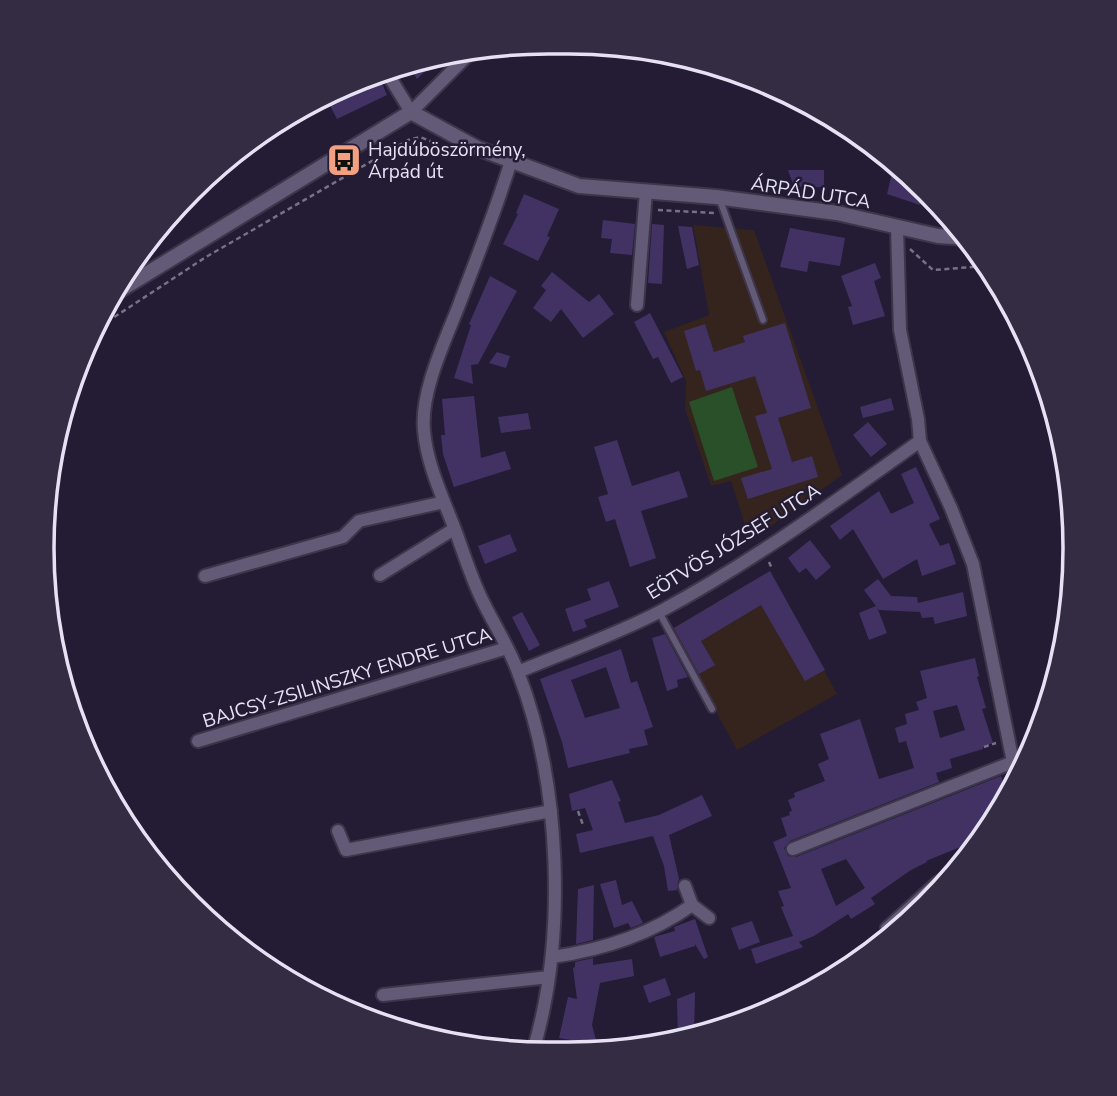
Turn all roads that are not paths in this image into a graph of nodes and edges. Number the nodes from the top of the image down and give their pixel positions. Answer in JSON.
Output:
{"nodes":[{"id":1,"x":461,"y":62,"type":"edge"},
{"id":2,"x":391,"y":79,"type":"edge"},
{"id":3,"x":411,"y":112,"type":"junction"},
{"id":4,"x":511,"y":161,"type":"junction"},
{"id":5,"x":646,"y":191,"type":"junction"},
{"id":6,"x":720,"y":198,"type":"junction"},
{"id":7,"x":897,"y":232,"type":"junction"},
{"id":8,"x":953,"y":237,"type":"edge"},
{"id":9,"x":131,"y":283,"type":"edge"},
{"id":10,"x":637,"y":305,"type":"dead end"},
{"id":11,"x":764,"y":320,"type":"dead end"},
{"id":12,"x":920,"y":441,"type":"junction"},
{"id":13,"x":444,"y":502,"type":"junction"},
{"id":14,"x":454,"y":529,"type":"junction"},
{"id":15,"x":380,"y":575,"type":"dead end"},
{"id":16,"x":205,"y":576,"type":"dead end"},
{"id":17,"x":659,"y":612,"type":"junction"},
{"id":18,"x":507,"y":648,"type":"junction"},
{"id":19,"x":519,"y":672,"type":"junction"},
{"id":20,"x":712,"y":709,"type":"dead end"},
{"id":21,"x":198,"y":741,"type":"dead end"},
{"id":22,"x":1013,"y":762,"type":"joint"},
{"id":23,"x":551,"y":811,"type":"junction"},
{"id":24,"x":338,"y":831,"type":"dead end"},
{"id":25,"x":793,"y":849,"type":"dead end"},
{"id":26,"x":685,"y":886,"type":"dead end"},
{"id":27,"x":929,"y":886,"type":"edge"},
{"id":28,"x":692,"y":905,"type":"junction"},
{"id":29,"x":709,"y":918,"type":"dead end"},
{"id":30,"x":884,"y":928,"type":"dead end"},
{"id":31,"x":552,"y":957,"type":"junction"},
{"id":32,"x":549,"y":977,"type":"junction"},
{"id":33,"x":383,"y":995,"type":"dead end"},
{"id":34,"x":535,"y":1042,"type":"edge"}],
"edges":[{"from":1,"to":3,"type":"street"},
{"from":2,"to":3,"type":"street"},
{"from":3,"to":4,"type":"street","name":"ÁRPÁD UTCA"},
{"from":3,"to":9,"type":"street"},
{"from":4,"to":5,"type":"street","name":"ÁRPÁD UTCA"},
{"from":4,"to":13,"type":"street","name":"BAJCSY-ZSILINSZKY ENDRE UTCA"},
{"from":5,"to":6,"type":"street","name":"ÁRPÁD UTCA"},
{"from":5,"to":10,"type":"street"},
{"from":6,"to":7,"type":"street","name":"ÁRPÁD UTCA"},
{"from":6,"to":11,"type":"lane"},
{"from":7,"to":8,"type":"street","name":"ÁRPÁD UTCA"},
{"from":7,"to":12,"type":"street"},
{"from":12,"to":17,"type":"street","name":"EÖTVÖS JÓZSEF UTCA"},
{"from":12,"to":22,"type":"street"},
{"from":13,"to":14,"type":"street","name":"BAJCSY-ZSILINSZKY ENDRE UTCA"},
{"from":13,"to":16,"type":"street"},
{"from":14,"to":15,"type":"street"},
{"from":14,"to":18,"type":"street","name":"BAJCSY-ZSILINSZKY ENDRE UTCA"},
{"from":17,"to":19,"type":"street","name":"EÖTVÖS JÓZSEF UTCA"},
{"from":17,"to":20,"type":"lane"},
{"from":18,"to":19,"type":"street","name":"BAJCSY-ZSILINSZKY ENDRE UTCA"},
{"from":18,"to":21,"type":"street","name":"BAJCSY-ZSILINSZKY ENDRE UTCA"},
{"from":19,"to":23,"type":"street","name":"BAJCSY-ZSILINSZKY ENDRE UTCA"},
{"from":22,"to":25,"type":"street"},
{"from":23,"to":24,"type":"street"},
{"from":23,"to":31,"type":"street","name":"BAJCSY-ZSILINSZKY ENDRE UTCA"},
{"from":26,"to":28,"type":"street"},
{"from":27,"to":30,"type":"lane"},
{"from":28,"to":29,"type":"street"},
{"from":28,"to":31,"type":"street"},
{"from":31,"to":32,"type":"street","name":"BAJCSY-ZSILINSZKY ENDRE UTCA"},
{"from":32,"to":33,"type":"street"},
{"from":32,"to":34,"type":"street","name":"BAJCSY-ZSILINSZKY ENDRE UTCA"}]}
